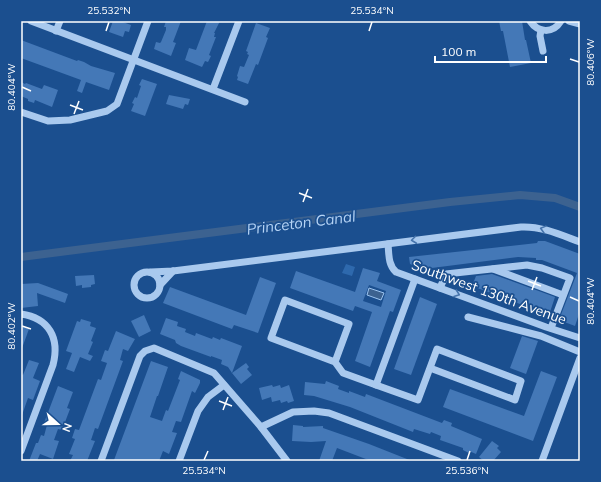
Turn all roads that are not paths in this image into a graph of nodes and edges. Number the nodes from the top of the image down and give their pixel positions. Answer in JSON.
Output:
{"nodes":[{"id":1,"x":31,"y":21,"type":"edge"},
{"id":2,"x":60,"y":21,"type":"edge"},
{"id":3,"x":148,"y":21,"type":"edge"},
{"id":4,"x":238,"y":21,"type":"edge"},
{"id":5,"x":530,"y":21,"type":"edge"},
{"id":6,"x":561,"y":21,"type":"edge"},
{"id":7,"x":569,"y":21,"type":"edge"},
{"id":8,"x":580,"y":24,"type":"edge"},
{"id":9,"x":541,"y":30,"type":"junction"},
{"id":10,"x":56,"y":31,"type":"junction"},
{"id":11,"x":543,"y":51,"type":"dead end"},
{"id":12,"x":134,"y":59,"type":"junction"},
{"id":13,"x":213,"y":89,"type":"junction"},
{"id":14,"x":245,"y":102,"type":"dead end"},
{"id":15,"x":21,"y":112,"type":"edge"},
{"id":16,"x":580,"y":242,"type":"edge"},
{"id":17,"x":388,"y":244,"type":"junction"},
{"id":18,"x":491,"y":268,"type":"junction"},
{"id":19,"x":174,"y":271,"type":"junction"},
{"id":20,"x":151,"y":272,"type":"junction"},
{"id":21,"x":415,"y":279,"type":"junction"},
{"id":22,"x":160,"y":285,"type":"junction"},
{"id":23,"x":440,"y":288,"type":"junction"},
{"id":24,"x":563,"y":295,"type":"junction"},
{"id":25,"x":21,"y":314,"type":"edge"},
{"id":26,"x":468,"y":317,"type":"dead end"},
{"id":27,"x":551,"y":328,"type":"junction"},
{"id":28,"x":580,"y":338,"type":"edge"},
{"id":29,"x":580,"y":352,"type":"edge"},
{"id":30,"x":335,"y":362,"type":"junction"},
{"id":31,"x":579,"y":363,"type":"edge"},
{"id":32,"x":430,"y":368,"type":"junction"},
{"id":33,"x":224,"y":385,"type":"junction"},
{"id":34,"x":376,"y":385,"type":"junction"},
{"id":35,"x":261,"y":427,"type":"junction"},
{"id":36,"x":21,"y":451,"type":"edge"},
{"id":37,"x":285,"y":460,"type":"edge"},
{"id":38,"x":101,"y":461,"type":"edge"},
{"id":39,"x":179,"y":461,"type":"edge"},
{"id":40,"x":458,"y":461,"type":"edge"},
{"id":41,"x":542,"y":461,"type":"edge"}],
"edges":[{"from":1,"to":10,"type":"street"},
{"from":2,"to":10,"type":"street"},
{"from":3,"to":12,"type":"street"},
{"from":4,"to":13,"type":"street"},
{"from":5,"to":9,"type":"street"},
{"from":6,"to":9,"type":"street"},
{"from":7,"to":8,"type":"street"},
{"from":9,"to":11,"type":"street"},
{"from":10,"to":12,"type":"street"},
{"from":12,"to":13,"type":"street"},
{"from":12,"to":15,"type":"street"},
{"from":13,"to":14,"type":"street"},
{"from":16,"to":17,"type":"street","name":"Southwest 130th Avenue","one_way":true},
{"from":17,"to":19,"type":"street","name":"Southwest 130th Avenue"},
{"from":17,"to":21,"type":"street","name":"Southwest 130th Avenue"},
{"from":18,"to":23,"type":"street"},
{"from":18,"to":24,"type":"street"},
{"from":18,"to":24,"type":"street"},
{"from":19,"to":20,"type":"street","name":"Southwest 130th Avenue"},
{"from":19,"to":22,"type":"street"},
{"from":20,"to":22,"type":"street"},
{"from":20,"to":22,"type":"street"},
{"from":21,"to":23,"type":"street","name":"Southwest 130th Avenue"},
{"from":21,"to":34,"type":"street"},
{"from":23,"to":27,"type":"street","name":"Southwest 130th Avenue","one_way":true},
{"from":24,"to":27,"type":"street"},
{"from":25,"to":36,"type":"street"},
{"from":26,"to":29,"type":"street"},
{"from":27,"to":28,"type":"street","name":"Southwest 130th Avenue"},
{"from":30,"to":30,"type":"street"},
{"from":30,"to":34,"type":"street"},
{"from":31,"to":41,"type":"street"},
{"from":32,"to":32,"type":"street"},
{"from":32,"to":34,"type":"street"},
{"from":33,"to":35,"type":"street"},
{"from":33,"to":38,"type":"street"},
{"from":33,"to":39,"type":"street"},
{"from":35,"to":37,"type":"street"},
{"from":35,"to":40,"type":"street"}]}
